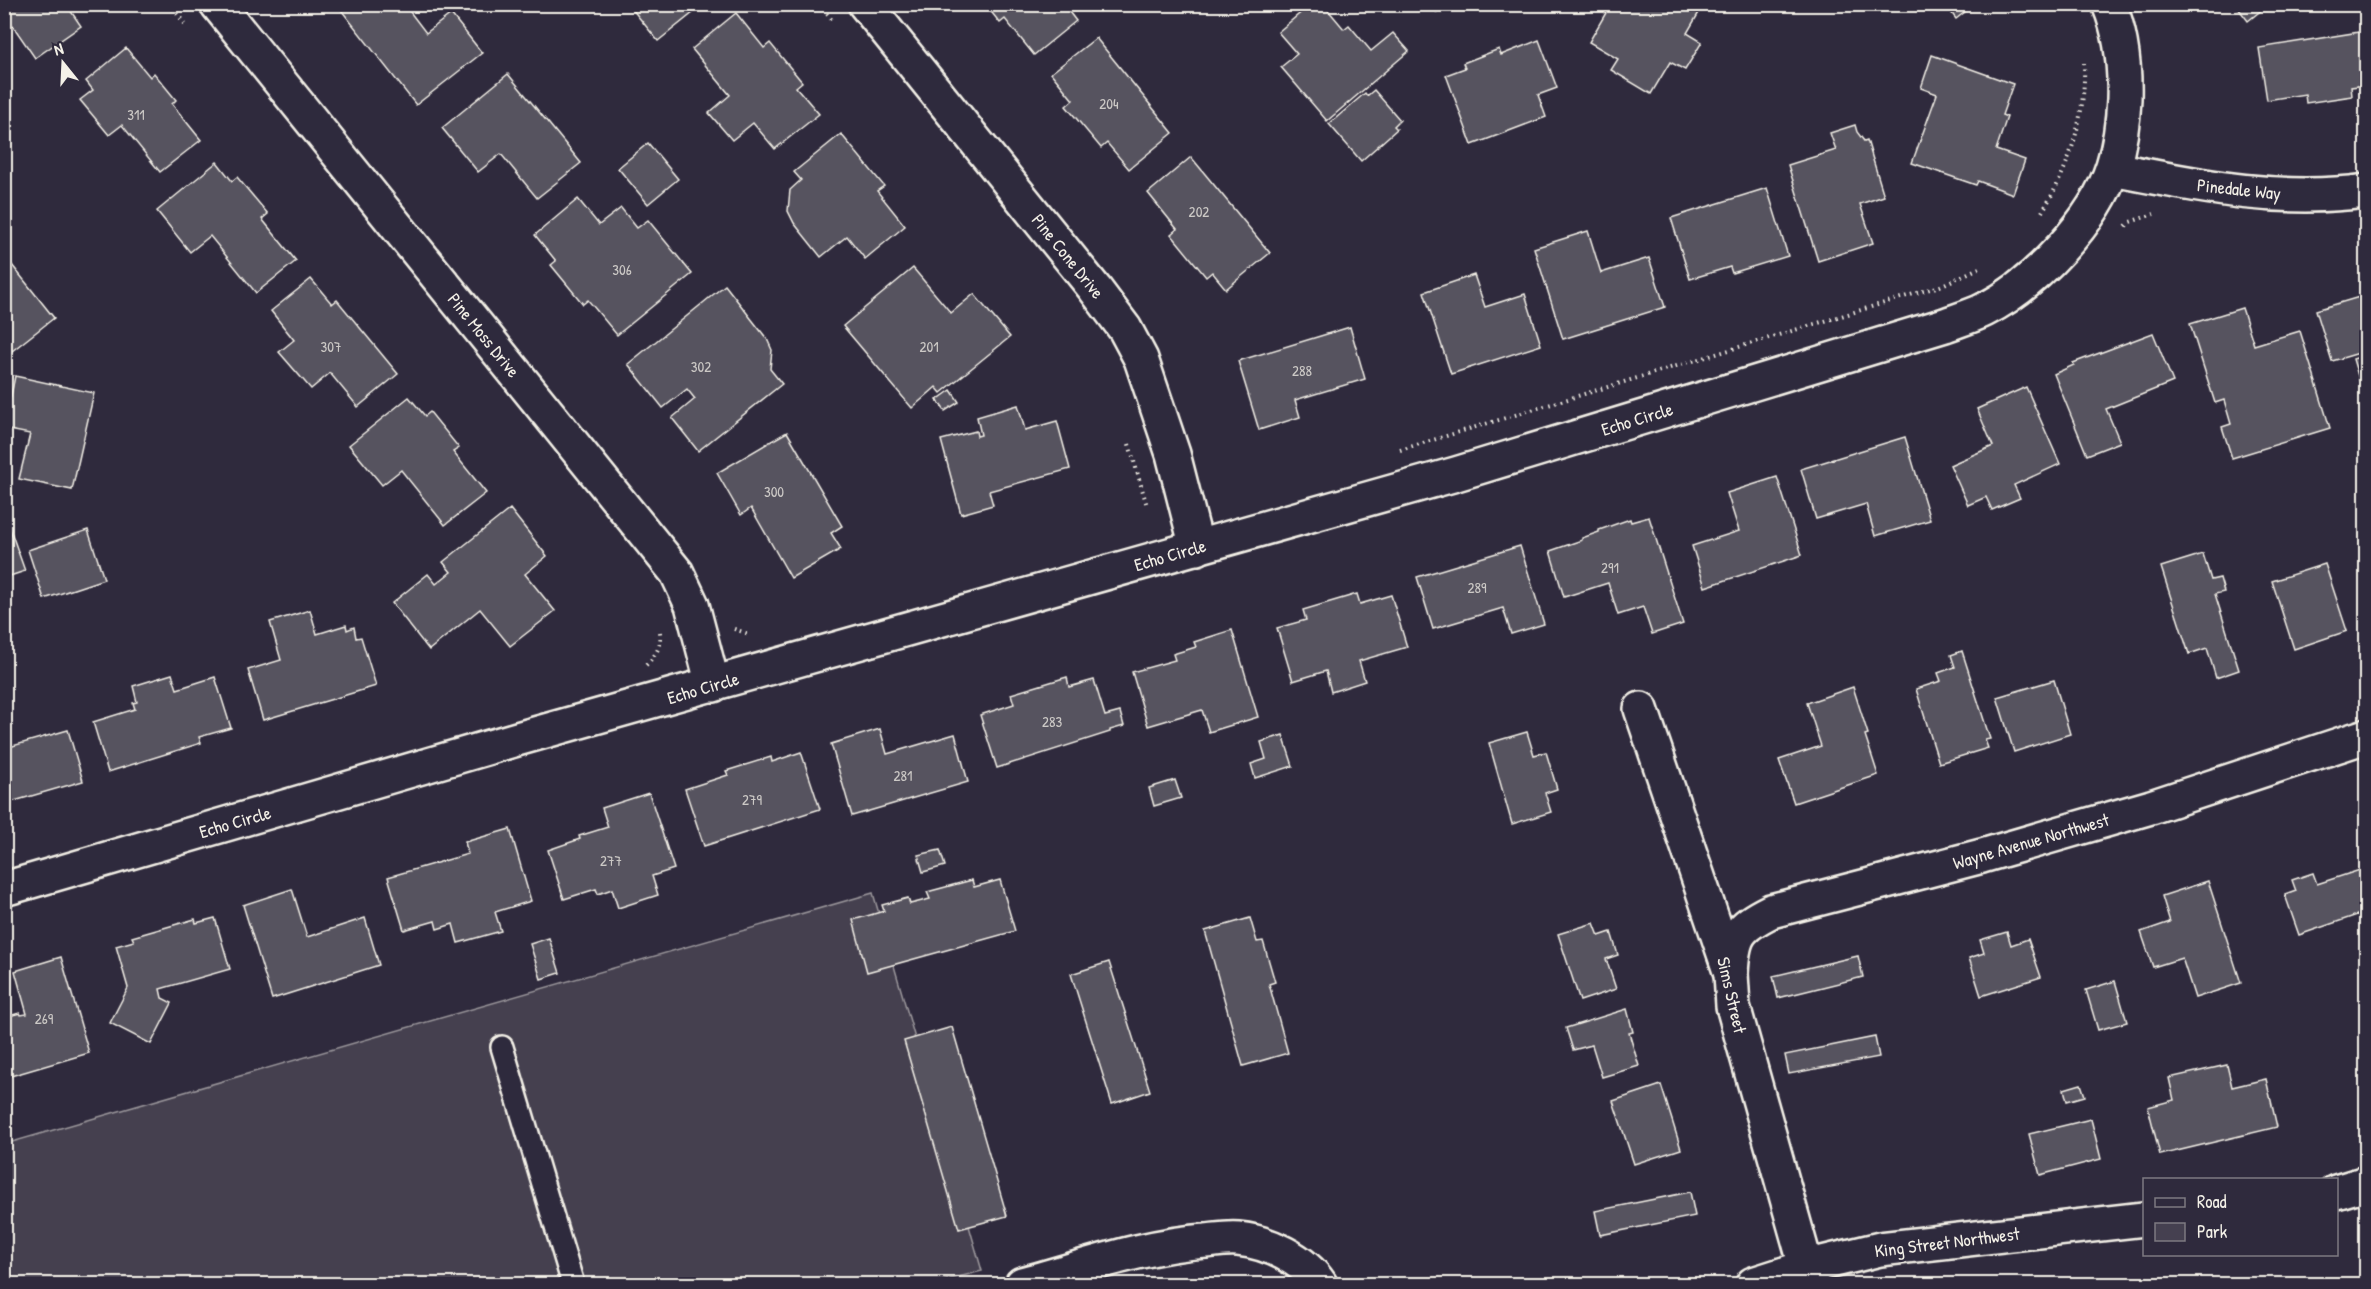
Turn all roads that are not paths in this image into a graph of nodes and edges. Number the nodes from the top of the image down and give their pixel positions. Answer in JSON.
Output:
{"nodes":[{"id":1,"x":217,"y":4,"type":"edge"},
{"id":2,"x":865,"y":4,"type":"edge"},
{"id":3,"x":2109,"y":4,"type":"edge"},
{"id":4,"x":2113,"y":169,"type":"junction"},
{"id":5,"x":2367,"y":191,"type":"edge"},
{"id":6,"x":1197,"y":548,"type":"junction"},
{"id":7,"x":713,"y":685,"type":"junction"},
{"id":8,"x":1641,"y":709,"type":"dead end"},
{"id":9,"x":2367,"y":736,"type":"edge"},
{"id":10,"x":4,"y":889,"type":"edge"},
{"id":11,"x":1731,"y":974,"type":"junction"},
{"id":12,"x":502,"y":1047,"type":"dead end"},
{"id":13,"x":2367,"y":1183,"type":"edge"},
{"id":14,"x":2338,"y":1192,"type":"edge"},
{"id":15,"x":2143,"y":1219,"type":"edge"},
{"id":16,"x":1808,"y":1276,"type":"edge"},
{"id":17,"x":573,"y":1284,"type":"edge"},
{"id":18,"x":1022,"y":1284,"type":"edge"},
{"id":19,"x":1320,"y":1284,"type":"edge"},
{"id":20,"x":1753,"y":1284,"type":"edge"}],
"edges":[{"from":1,"to":7,"type":"street","name":"Pine Moss Drive"},
{"from":2,"to":6,"type":"street","name":"Pine Cone Drive"},
{"from":3,"to":4,"type":"street","name":"Echo Circle"},
{"from":4,"to":5,"type":"street","name":"Pinedale Way"},
{"from":4,"to":6,"type":"street","name":"Echo Circle"},
{"from":6,"to":7,"type":"street","name":"Echo Circle"},
{"from":7,"to":10,"type":"street","name":"Echo Circle"},
{"from":8,"to":11,"type":"street","name":"Sims Street"},
{"from":9,"to":11,"type":"street","name":"Wayne Avenue Northwest"},
{"from":11,"to":16,"type":"street","name":"Sims Street"},
{"from":12,"to":17,"type":"lane"},
{"from":13,"to":14,"type":"street"},
{"from":15,"to":16,"type":"street","name":"King Street Northwest"},
{"from":16,"to":20,"type":"street","name":"King Street Northwest"},
{"from":18,"to":19,"type":"street"}]}
